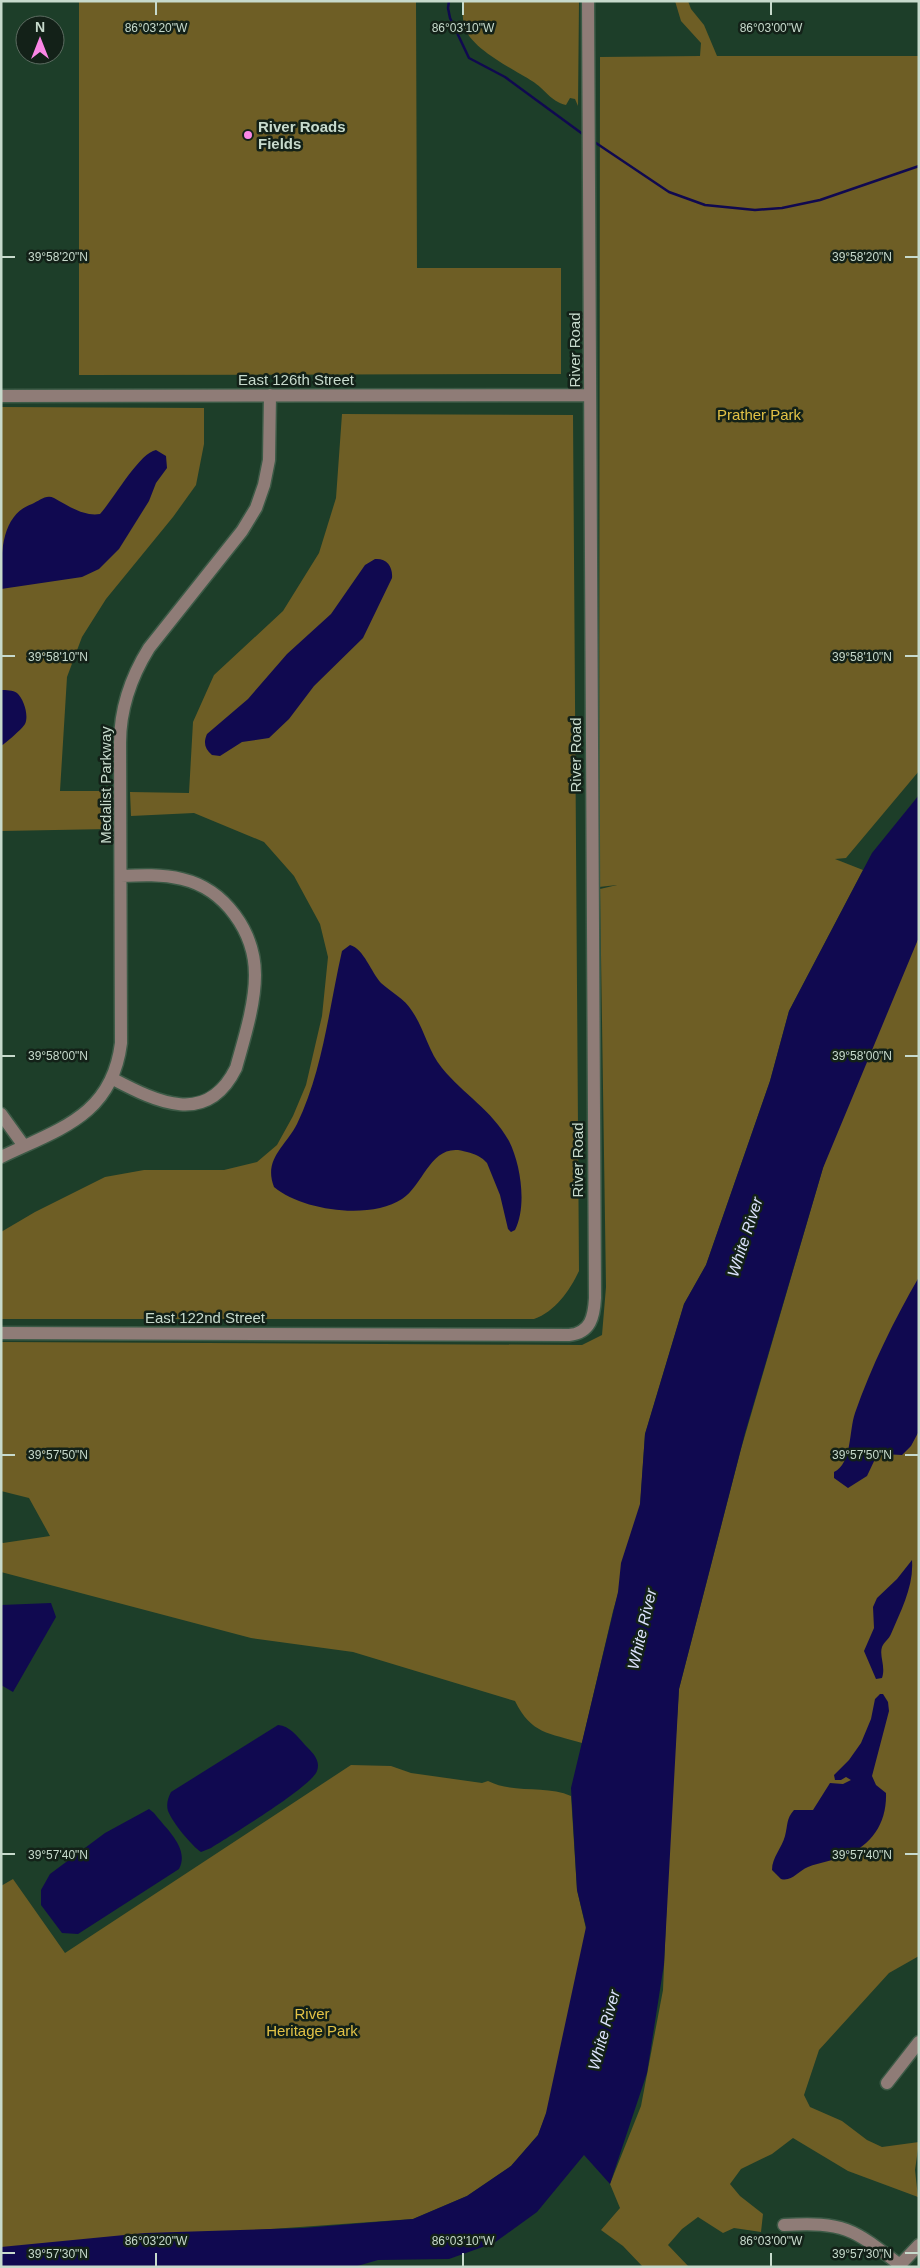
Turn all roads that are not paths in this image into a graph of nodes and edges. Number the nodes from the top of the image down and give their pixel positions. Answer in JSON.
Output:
{"nodes":[{"id":1,"x":588,"y":1,"type":"edge"},
{"id":2,"x":270,"y":395,"type":"junction"},
{"id":3,"x":590,"y":395,"type":"junction"},
{"id":4,"x":1,"y":396,"type":"edge"},
{"id":5,"x":121,"y":876,"type":"junction"},
{"id":6,"x":113,"y":1079,"type":"junction"},
{"id":7,"x":1,"y":1114,"type":"edge"},
{"id":8,"x":24,"y":1146,"type":"junction"},
{"id":9,"x":1,"y":1157,"type":"edge"},
{"id":10,"x":1,"y":1333,"type":"edge"},
{"id":11,"x":409,"y":1333,"type":"joint"},
{"id":12,"x":919,"y":2042,"type":"edge"},
{"id":13,"x":887,"y":2083,"type":"dead end"},
{"id":14,"x":784,"y":2226,"type":"dead end"},
{"id":15,"x":919,"y":2245,"type":"edge"},
{"id":16,"x":899,"y":2266,"type":"edge"}],
"edges":[{"from":1,"to":3,"type":"street","name":"River Road"},
{"from":2,"to":3,"type":"street","name":"East 126th Street"},
{"from":2,"to":4,"type":"street","name":"East 126th Street"},
{"from":2,"to":5,"type":"street","name":"Medalist Parkway"},
{"from":3,"to":11,"type":"street","name":"River Road"},
{"from":5,"to":6,"type":"street","name":"Medalist Parkway"},
{"from":5,"to":6,"type":"street"},
{"from":6,"to":8,"type":"street","name":"Medalist Parkway"},
{"from":7,"to":8,"type":"street"},
{"from":8,"to":9,"type":"street","name":"Medalist Parkway"},
{"from":10,"to":11,"type":"street","name":"East 122nd Street"},
{"from":12,"to":13,"type":"street"},
{"from":14,"to":16,"type":"street"},
{"from":15,"to":16,"type":"street"}]}
